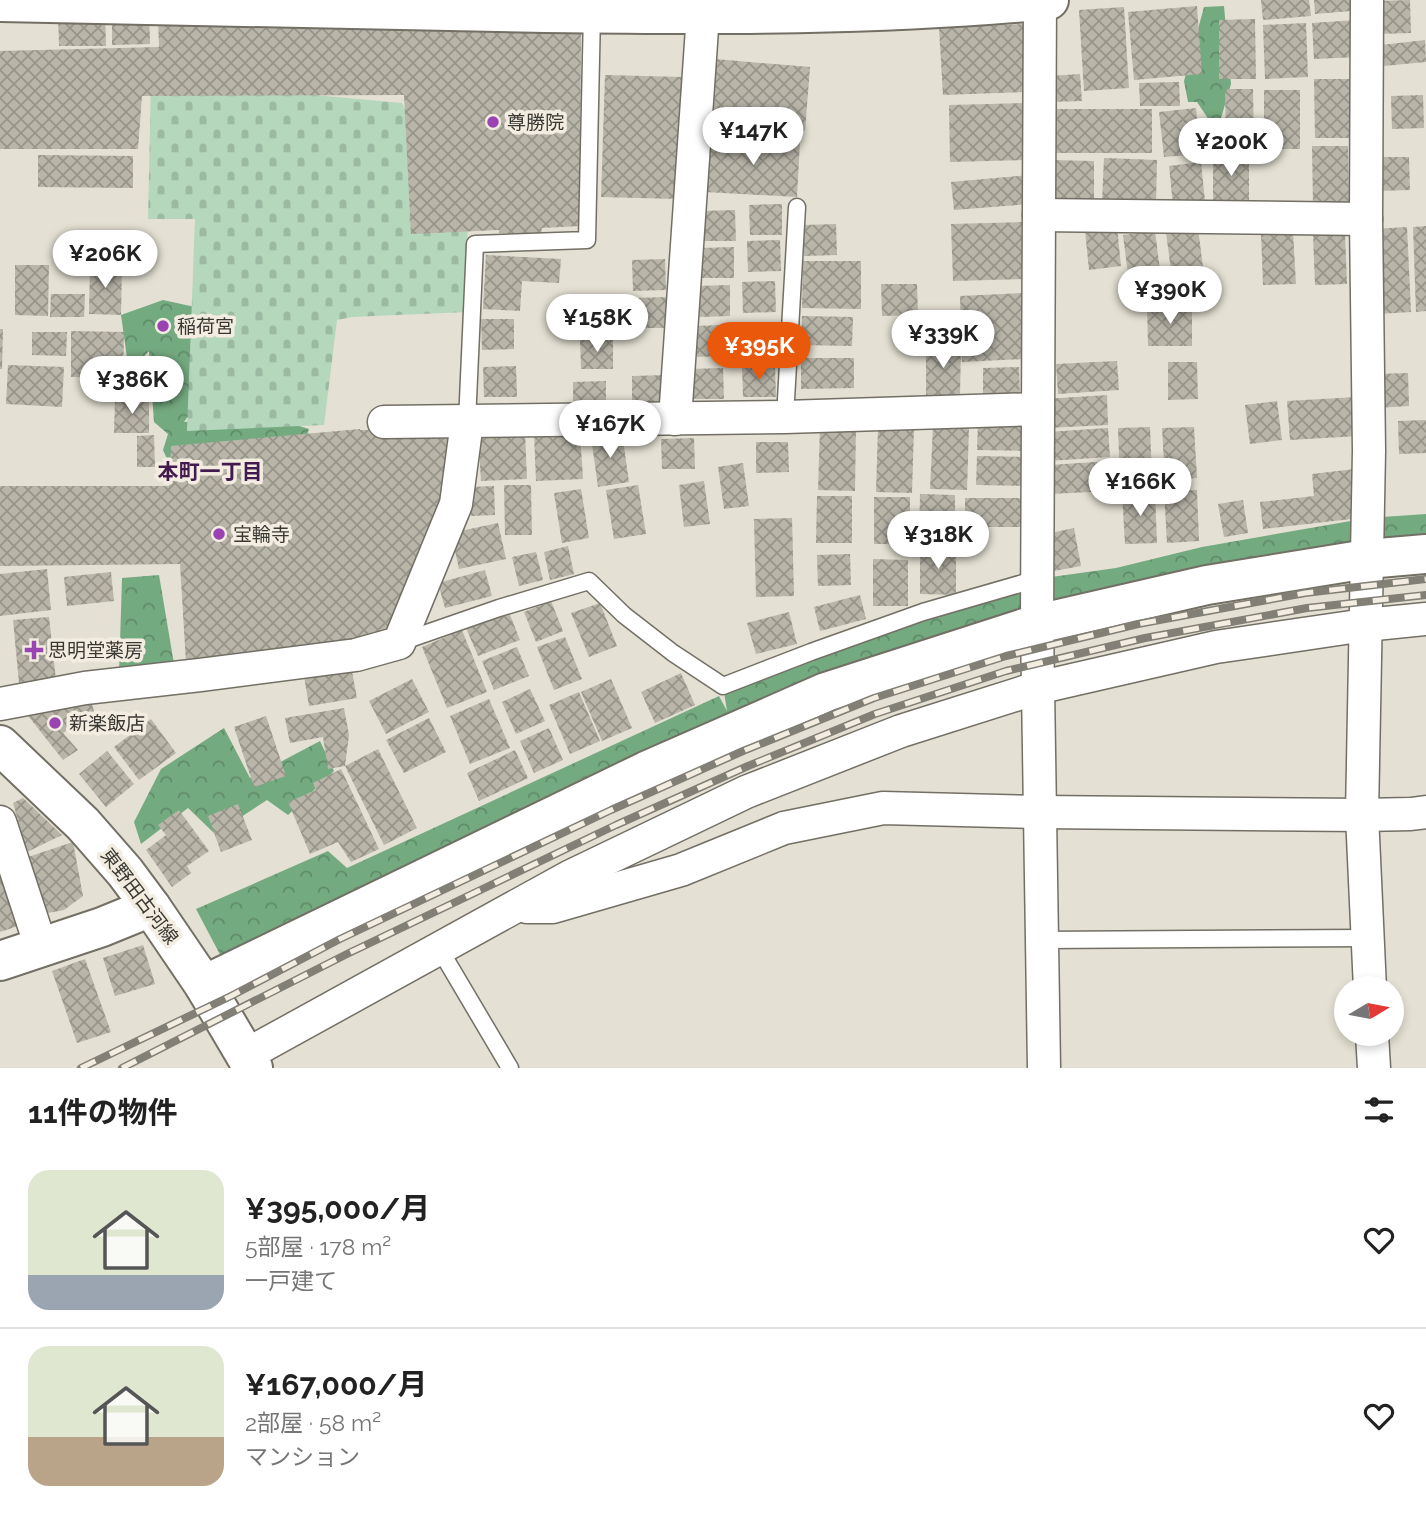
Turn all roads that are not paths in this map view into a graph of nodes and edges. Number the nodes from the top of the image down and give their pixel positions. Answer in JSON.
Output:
{"nodes":[{"id":1,"x":1040,"y":0,"type":"edge"},
{"id":2,"x":1049,"y":0,"type":"edge"},
{"id":3,"x":1367,"y":0,"type":"edge"},
{"id":4,"x":0,"y":2,"type":"edge"},
{"id":5,"x":486,"y":6,"type":"edge"},
{"id":6,"x":704,"y":7,"type":"edge"},
{"id":7,"x":592,"y":13,"type":"junction"},
{"id":8,"x":797,"y":207,"type":"dead end"},
{"id":9,"x":1039,"y":215,"type":"junction"},
{"id":10,"x":1366,"y":219,"type":"junction"},
{"id":11,"x":1038,"y":409,"type":"junction"},
{"id":12,"x":785,"y":417,"type":"junction"},
{"id":13,"x":675,"y":419,"type":"junction"},
{"id":14,"x":384,"y":422,"type":"dead end"},
{"id":15,"x":467,"y":422,"type":"junction"},
{"id":16,"x":1426,"y":554,"type":"edge"},
{"id":17,"x":1367,"y":559,"type":"junction"},
{"id":18,"x":1037,"y":579,"type":"junction"},
{"id":19,"x":1426,"y":619,"type":"edge"},
{"id":20,"x":1037,"y":624,"type":"junction"},
{"id":21,"x":1365,"y":625,"type":"junction"},
{"id":22,"x":398,"y":643,"type":"junction"},
{"id":23,"x":1037,"y":688,"type":"junction"},
{"id":24,"x":0,"y":704,"type":"edge"},
{"id":25,"x":1,"y":753,"type":"edge"},
{"id":26,"x":1040,"y":812,"type":"junction"},
{"id":27,"x":1426,"y":812,"type":"edge"},
{"id":28,"x":1362,"y":814,"type":"junction"},
{"id":29,"x":0,"y":822,"type":"edge"},
{"id":30,"x":151,"y":906,"type":"junction"},
{"id":31,"x":515,"y":906,"type":"junction"},
{"id":32,"x":1367,"y":938,"type":"junction"},
{"id":33,"x":1042,"y":940,"type":"junction"},
{"id":34,"x":41,"y":947,"type":"junction"},
{"id":35,"x":439,"y":948,"type":"junction"},
{"id":36,"x":0,"y":961,"type":"edge"},
{"id":37,"x":1369,"y":976,"type":"edge"},
{"id":38,"x":204,"y":985,"type":"junction"},
{"id":39,"x":1373,"y":1046,"type":"edge"},
{"id":40,"x":250,"y":1061,"type":"edge"},
{"id":41,"x":510,"y":1068,"type":"edge"},
{"id":42,"x":1045,"y":1068,"type":"edge"},
{"id":43,"x":1374,"y":1068,"type":"edge"}],
"edges":[{"from":1,"to":2,"type":"street"},
{"from":1,"to":6,"type":"street"},
{"from":1,"to":9,"type":"street"},
{"from":3,"to":10,"type":"street"},
{"from":4,"to":5,"type":"street"},
{"from":5,"to":7,"type":"street"},
{"from":6,"to":7,"type":"street"},
{"from":6,"to":13,"type":"street"},
{"from":7,"to":15,"type":"lane"},
{"from":8,"to":12,"type":"lane"},
{"from":9,"to":10,"type":"street"},
{"from":9,"to":11,"type":"street"},
{"from":10,"to":17,"type":"street"},
{"from":11,"to":12,"type":"street"},
{"from":11,"to":18,"type":"street"},
{"from":12,"to":13,"type":"street"},
{"from":13,"to":15,"type":"street"},
{"from":14,"to":15,"type":"street"},
{"from":15,"to":22,"type":"street"},
{"from":16,"to":17,"type":"street"},
{"from":17,"to":20,"type":"street"},
{"from":17,"to":21,"type":"street"},
{"from":18,"to":20,"type":"street"},
{"from":18,"to":22,"type":"lane"},
{"from":19,"to":21,"type":"street"},
{"from":20,"to":23,"type":"street"},
{"from":20,"to":38,"type":"street"},
{"from":21,"to":23,"type":"street"},
{"from":21,"to":28,"type":"street"},
{"from":22,"to":24,"type":"street"},
{"from":23,"to":26,"type":"street"},
{"from":23,"to":31,"type":"street"},
{"from":25,"to":30,"type":"street","name":"東野田古河線"},
{"from":26,"to":28,"type":"street"},
{"from":26,"to":31,"type":"street"},
{"from":26,"to":33,"type":"street"},
{"from":27,"to":28,"type":"street"},
{"from":28,"to":32,"type":"street"},
{"from":29,"to":34,"type":"street"},
{"from":30,"to":34,"type":"street"},
{"from":30,"to":38,"type":"street","name":"東野田古河線"},
{"from":31,"to":35,"type":"street"},
{"from":32,"to":33,"type":"lane"},
{"from":32,"to":37,"type":"street"},
{"from":33,"to":42,"type":"street"},
{"from":34,"to":36,"type":"street"},
{"from":35,"to":40,"type":"street"},
{"from":35,"to":41,"type":"lane"},
{"from":38,"to":40,"type":"street","name":"東野田古河線"},
{"from":39,"to":43,"type":"street"}]}
